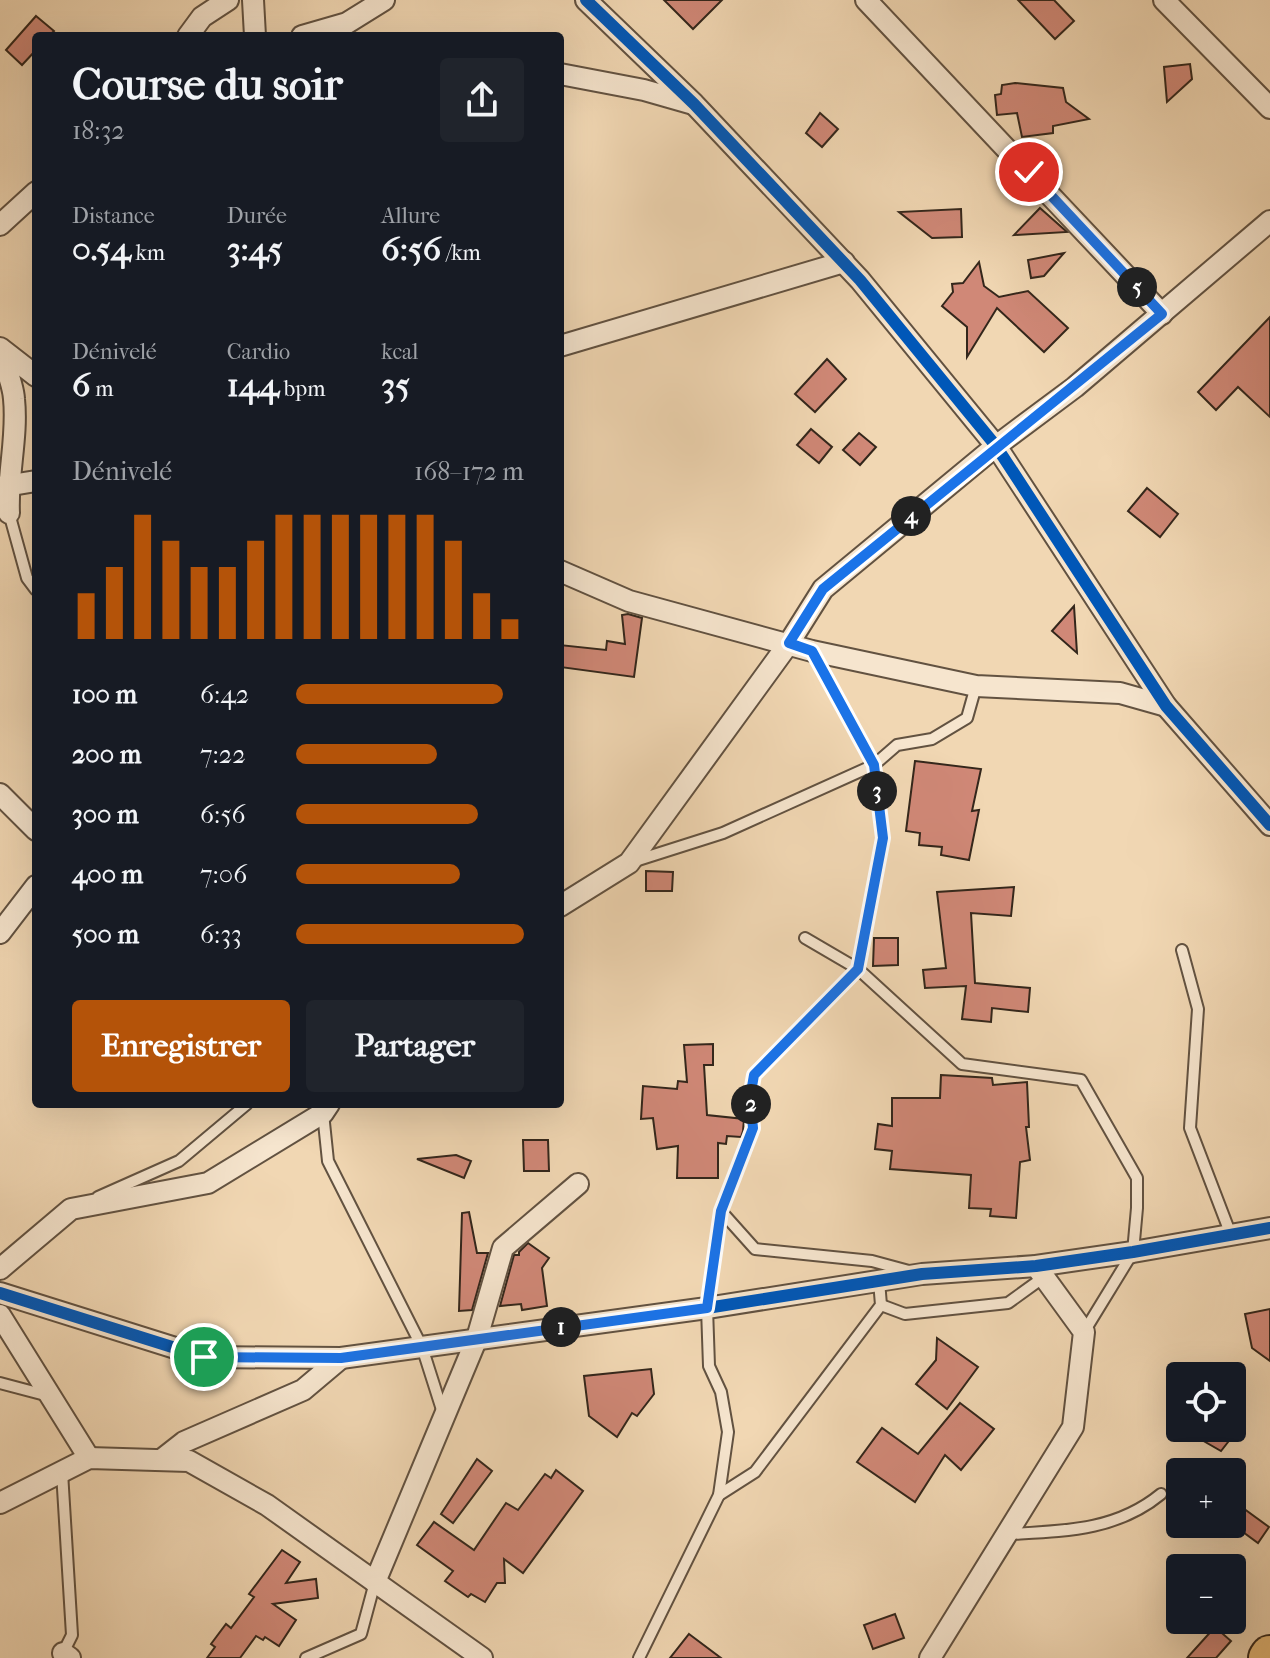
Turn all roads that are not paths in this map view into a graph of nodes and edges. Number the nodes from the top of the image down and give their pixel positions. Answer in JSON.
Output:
{"nodes":[{"id":1,"x":228,"y":0,"type":"edge"},
{"id":2,"x":253,"y":0,"type":"edge"},
{"id":3,"x":384,"y":0,"type":"edge"},
{"id":4,"x":586,"y":0,"type":"edge"},
{"id":5,"x":866,"y":0,"type":"edge"},
{"id":6,"x":1164,"y":0,"type":"edge"},
{"id":7,"x":191,"y":32,"type":"edge"},
{"id":8,"x":255,"y":32,"type":"edge"},
{"id":9,"x":316,"y":32,"type":"edge"},
{"id":10,"x":564,"y":75,"type":"edge"},
{"id":11,"x":694,"y":104,"type":"junction"},
{"id":12,"x":1270,"y":108,"type":"edge"},
{"id":13,"x":32,"y":196,"type":"edge"},
{"id":14,"x":1269,"y":223,"type":"edge"},
{"id":15,"x":0,"y":225,"type":"edge"},
{"id":16,"x":844,"y":262,"type":"junction"},
{"id":17,"x":1162,"y":314,"type":"junction"},
{"id":18,"x":564,"y":345,"type":"edge"},
{"id":19,"x":0,"y":349,"type":"edge"},
{"id":20,"x":32,"y":373,"type":"edge"},
{"id":21,"x":996,"y":446,"type":"junction"},
{"id":22,"x":32,"y":482,"type":"edge"},
{"id":23,"x":4,"y":487,"type":"edge"},
{"id":24,"x":4,"y":514,"type":"edge"},
{"id":25,"x":564,"y":573,"type":"edge"},
{"id":26,"x":32,"y":585,"type":"edge"},
{"id":27,"x":789,"y":643,"type":"junction"},
{"id":28,"x":812,"y":651,"type":"junction"},
{"id":29,"x":976,"y":686,"type":"junction"},
{"id":30,"x":1166,"y":706,"type":"junction"},
{"id":31,"x":874,"y":765,"type":"junction"},
{"id":32,"x":0,"y":794,"type":"edge"},
{"id":33,"x":1270,"y":825,"type":"edge"},
{"id":34,"x":32,"y":826,"type":"edge"},
{"id":35,"x":629,"y":863,"type":"junction"},
{"id":36,"x":32,"y":891,"type":"edge"},
{"id":37,"x":564,"y":904,"type":"edge"},
{"id":38,"x":0,"y":933,"type":"edge"},
{"id":39,"x":805,"y":938,"type":"dead end"},
{"id":40,"x":1182,"y":950,"type":"dead end"},
{"id":41,"x":858,"y":969,"type":"junction"},
{"id":42,"x":242,"y":1108,"type":"edge"},
{"id":43,"x":326,"y":1109,"type":"edge"},
{"id":44,"x":578,"y":1184,"type":"dead end"},
{"id":45,"x":71,"y":1209,"type":"junction"},
{"id":46,"x":721,"y":1211,"type":"junction"},
{"id":47,"x":1270,"y":1228,"type":"edge"},
{"id":48,"x":1231,"y":1235,"type":"junction"},
{"id":49,"x":1133,"y":1252,"type":"junction"},
{"id":50,"x":0,"y":1269,"type":"edge"},
{"id":51,"x":1040,"y":1271,"type":"junction"},
{"id":52,"x":922,"y":1274,"type":"junction"},
{"id":53,"x":879,"y":1281,"type":"junction"},
{"id":54,"x":0,"y":1293,"type":"edge"},
{"id":55,"x":881,"y":1305,"type":"junction"},
{"id":56,"x":707,"y":1308,"type":"junction"},
{"id":57,"x":0,"y":1315,"type":"edge"},
{"id":58,"x":1084,"y":1332,"type":"junction"},
{"id":59,"x":477,"y":1338,"type":"junction"},
{"id":60,"x":422,"y":1347,"type":"junction"},
{"id":61,"x":341,"y":1358,"type":"junction"},
{"id":62,"x":0,"y":1383,"type":"edge"},
{"id":63,"x":51,"y":1397,"type":"junction"},
{"id":64,"x":445,"y":1420,"type":"junction"},
{"id":65,"x":89,"y":1458,"type":"junction"},
{"id":66,"x":161,"y":1460,"type":"junction"},
{"id":67,"x":62,"y":1472,"type":"junction"},
{"id":68,"x":1161,"y":1494,"type":"dead end"},
{"id":69,"x":719,"y":1495,"type":"junction"},
{"id":70,"x":0,"y":1503,"type":"edge"},
{"id":71,"x":1007,"y":1534,"type":"junction"},
{"id":72,"x":375,"y":1582,"type":"junction"},
{"id":73,"x":66,"y":1656,"type":"edge"},
{"id":74,"x":306,"y":1658,"type":"edge"},
{"id":75,"x":482,"y":1658,"type":"edge"},
{"id":76,"x":639,"y":1658,"type":"edge"},
{"id":77,"x":930,"y":1658,"type":"edge"}],
"edges":[{"from":1,"to":7,"type":"street"},
{"from":2,"to":8,"type":"street"},
{"from":3,"to":9,"type":"street"},
{"from":4,"to":11,"type":"street"},
{"from":5,"to":17,"type":"street"},
{"from":6,"to":12,"type":"street"},
{"from":10,"to":11,"type":"street"},
{"from":11,"to":16,"type":"street"},
{"from":13,"to":15,"type":"street"},
{"from":14,"to":17,"type":"street"},
{"from":16,"to":18,"type":"street"},
{"from":16,"to":21,"type":"street"},
{"from":17,"to":21,"type":"street"},
{"from":19,"to":20,"type":"street"},
{"from":19,"to":23,"type":"street"},
{"from":21,"to":27,"type":"street"},
{"from":21,"to":30,"type":"street"},
{"from":22,"to":23,"type":"street"},
{"from":23,"to":24,"type":"street"},
{"from":24,"to":26,"type":"lane"},
{"from":25,"to":27,"type":"street"},
{"from":27,"to":28,"type":"street"},
{"from":27,"to":35,"type":"street"},
{"from":28,"to":29,"type":"street"},
{"from":28,"to":31,"type":"lane"},
{"from":29,"to":30,"type":"street"},
{"from":29,"to":31,"type":"lane"},
{"from":30,"to":33,"type":"street"},
{"from":31,"to":35,"type":"lane"},
{"from":31,"to":41,"type":"lane"},
{"from":32,"to":34,"type":"street"},
{"from":35,"to":37,"type":"street"},
{"from":36,"to":38,"type":"street"},
{"from":39,"to":41,"type":"lane"},
{"from":40,"to":48,"type":"lane"},
{"from":41,"to":46,"type":"lane"},
{"from":41,"to":49,"type":"lane"},
{"from":42,"to":45,"type":"lane"},
{"from":43,"to":45,"type":"street"},
{"from":43,"to":60,"type":"lane"},
{"from":44,"to":59,"type":"street"},
{"from":45,"to":50,"type":"street"},
{"from":46,"to":52,"type":"lane"},
{"from":46,"to":56,"type":"lane"},
{"from":47,"to":48,"type":"street"},
{"from":48,"to":49,"type":"street"},
{"from":49,"to":51,"type":"street"},
{"from":49,"to":58,"type":"lane"},
{"from":51,"to":52,"type":"street"},
{"from":51,"to":55,"type":"lane"},
{"from":51,"to":58,"type":"street"},
{"from":52,"to":53,"type":"street"},
{"from":53,"to":55,"type":"lane"},
{"from":53,"to":56,"type":"street"},
{"from":54,"to":61,"type":"street"},
{"from":55,"to":69,"type":"lane"},
{"from":56,"to":59,"type":"street"},
{"from":56,"to":69,"type":"lane"},
{"from":57,"to":63,"type":"street"},
{"from":58,"to":71,"type":"street"},
{"from":59,"to":60,"type":"street"},
{"from":59,"to":64,"type":"street"},
{"from":60,"to":61,"type":"street"},
{"from":60,"to":64,"type":"lane"},
{"from":61,"to":66,"type":"street"},
{"from":62,"to":63,"type":"lane"},
{"from":63,"to":65,"type":"street"},
{"from":64,"to":72,"type":"street"},
{"from":65,"to":66,"type":"street"},
{"from":65,"to":67,"type":"street"},
{"from":66,"to":72,"type":"street"},
{"from":67,"to":70,"type":"street"},
{"from":67,"to":73,"type":"lane"},
{"from":68,"to":71,"type":"lane"},
{"from":69,"to":76,"type":"lane"},
{"from":71,"to":77,"type":"street"},
{"from":72,"to":74,"type":"lane"},
{"from":72,"to":75,"type":"street"}]}
